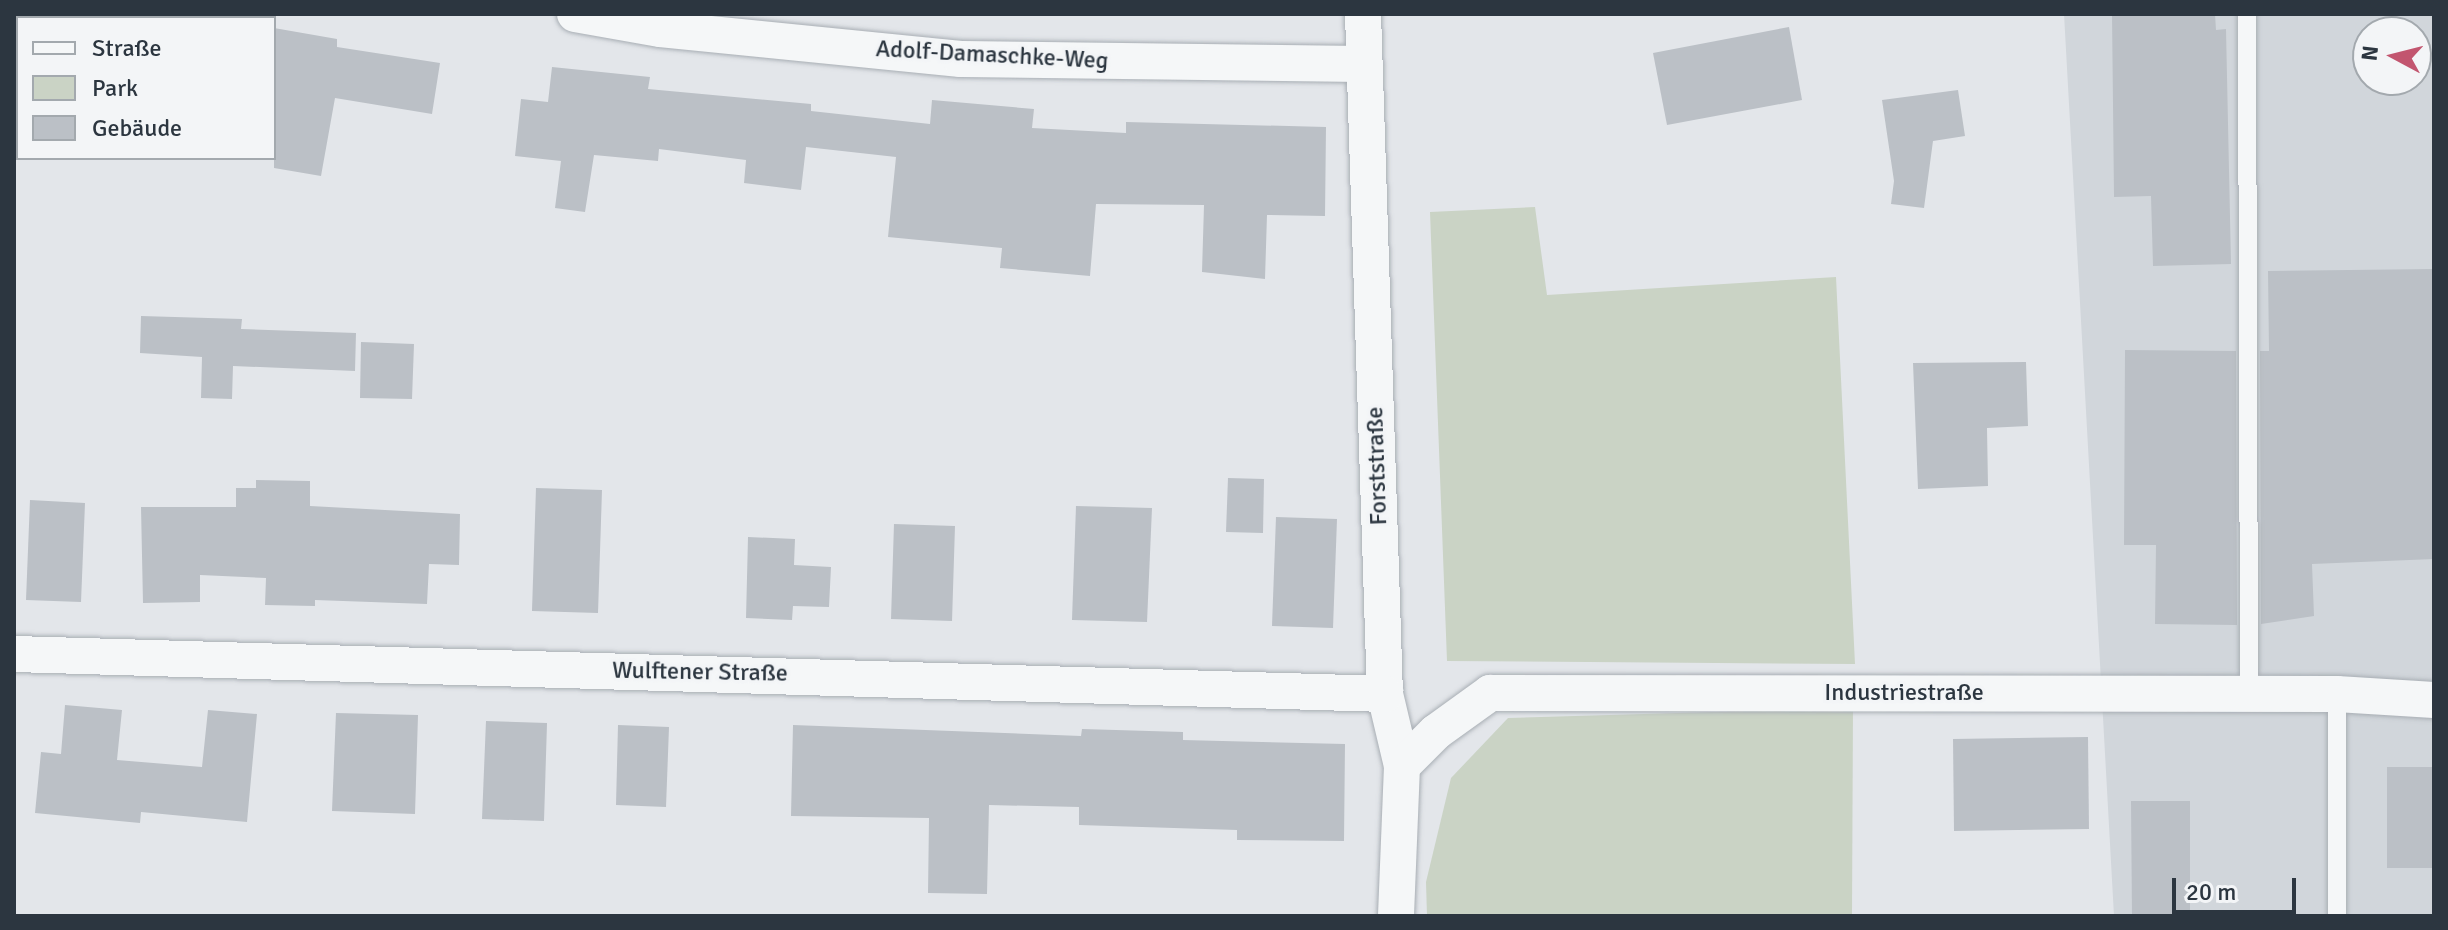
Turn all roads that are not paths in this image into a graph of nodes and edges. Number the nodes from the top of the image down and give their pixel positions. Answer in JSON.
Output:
{"nodes":[{"id":1,"x":575,"y":14,"type":"edge"},
{"id":2,"x":1363,"y":14,"type":"edge"},
{"id":3,"x":2247,"y":14,"type":"edge"},
{"id":4,"x":1364,"y":64,"type":"junction"},
{"id":5,"x":14,"y":654,"type":"edge"},
{"id":6,"x":1385,"y":694,"type":"junction"},
{"id":7,"x":2249,"y":694,"type":"junction"},
{"id":8,"x":2337,"y":694,"type":"junction"},
{"id":9,"x":2434,"y":700,"type":"edge"},
{"id":10,"x":1402,"y":766,"type":"junction"},
{"id":11,"x":1396,"y":916,"type":"edge"},
{"id":12,"x":2337,"y":916,"type":"edge"}],
"edges":[{"from":1,"to":4,"type":"street","name":"Adolf-Damaschke-Weg"},
{"from":2,"to":4,"type":"street","name":"Forststraße"},
{"from":3,"to":7,"type":"lane"},
{"from":4,"to":6,"type":"street","name":"Forststraße"},
{"from":5,"to":6,"type":"street","name":"Wulftener Straße"},
{"from":6,"to":10,"type":"street","name":"Forststraße"},
{"from":7,"to":8,"type":"street","name":"Industriestraße"},
{"from":7,"to":10,"type":"street","name":"Industriestraße"},
{"from":8,"to":9,"type":"street","name":"Industriestraße"},
{"from":8,"to":12,"type":"lane"},
{"from":10,"to":11,"type":"street","name":"Forststraße"}]}
